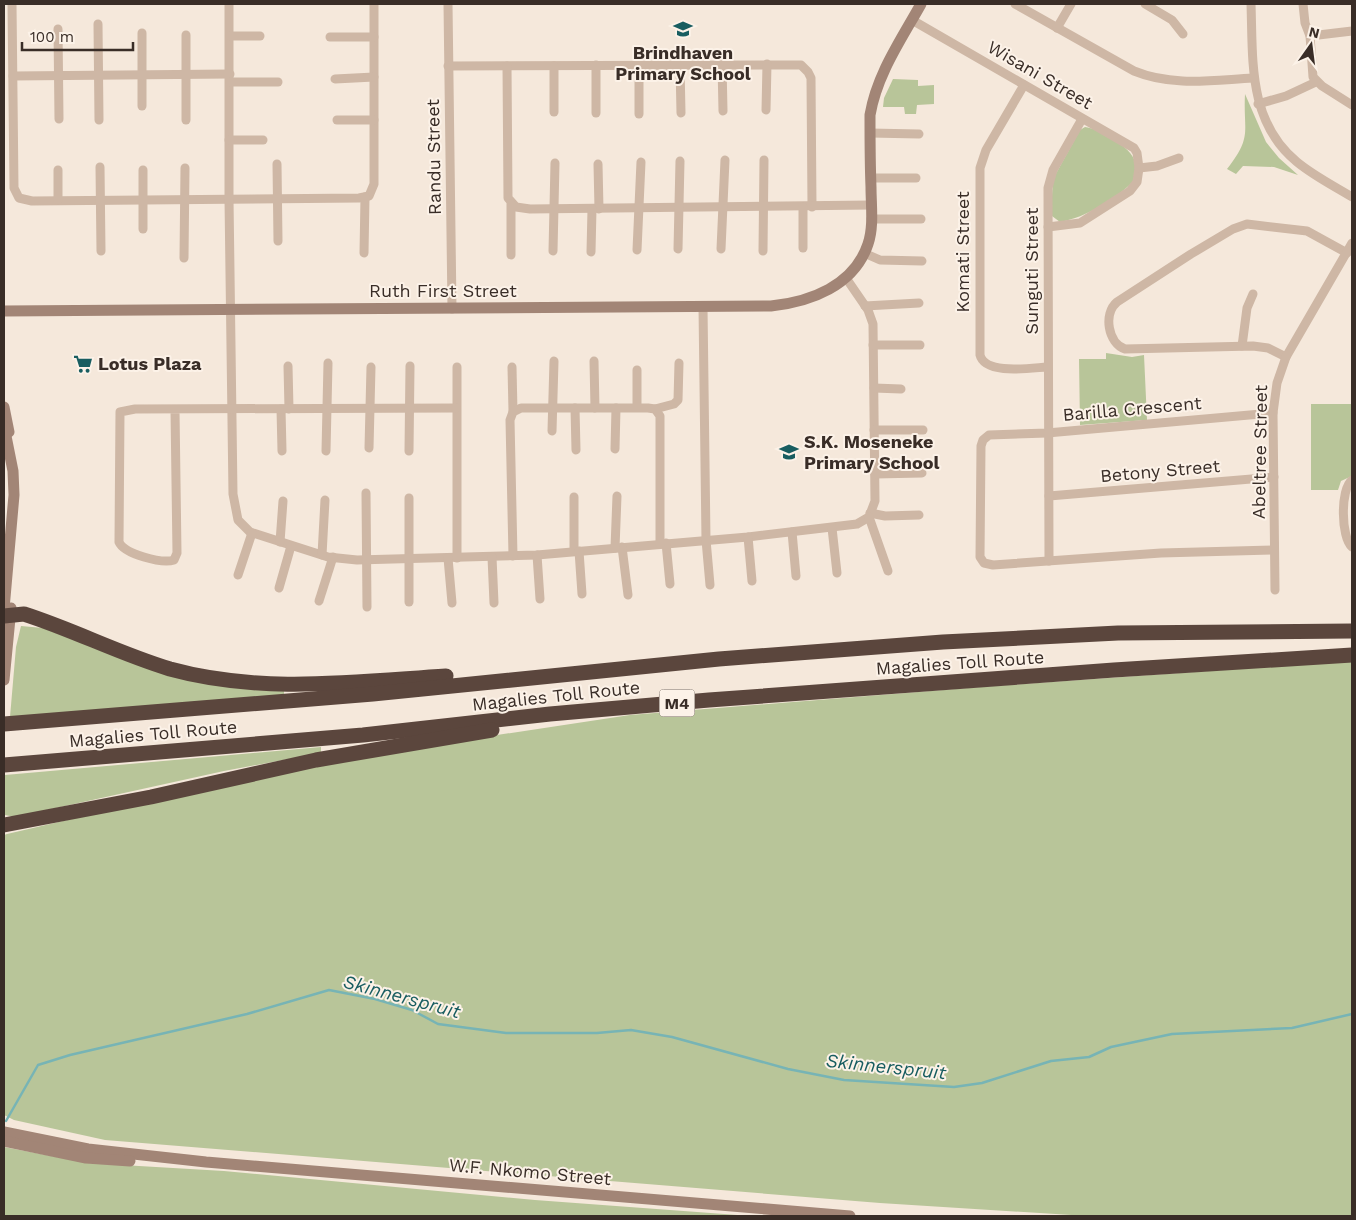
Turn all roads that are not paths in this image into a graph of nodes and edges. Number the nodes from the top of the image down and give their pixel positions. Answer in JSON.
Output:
{"nodes":[{"id":1,"x":12,"y":4,"type":"edge"},
{"id":2,"x":229,"y":4,"type":"edge"},
{"id":3,"x":374,"y":4,"type":"edge"},
{"id":4,"x":448,"y":4,"type":"edge"},
{"id":5,"x":1015,"y":4,"type":"edge"},
{"id":6,"x":1071,"y":4,"type":"edge"},
{"id":7,"x":1145,"y":4,"type":"edge"},
{"id":8,"x":1251,"y":4,"type":"edge"},
{"id":9,"x":1303,"y":4,"type":"edge"},
{"id":10,"x":919,"y":5,"type":"edge"},
{"id":11,"x":912,"y":20,"type":"junction"},
{"id":12,"x":8,"y":24,"type":"edge"},
{"id":13,"x":98,"y":24,"type":"dead end"},
{"id":14,"x":1058,"y":28,"type":"junction"},
{"id":15,"x":58,"y":29,"type":"dead end"},
{"id":16,"x":1352,"y":31,"type":"edge"},
{"id":17,"x":142,"y":33,"type":"dead end"},
{"id":18,"x":1183,"y":34,"type":"dead end"},
{"id":19,"x":186,"y":35,"type":"dead end"},
{"id":20,"x":230,"y":36,"type":"junction"},
{"id":21,"x":260,"y":36,"type":"dead end"},
{"id":22,"x":1310,"y":36,"type":"junction"},
{"id":23,"x":330,"y":37,"type":"dead end"},
{"id":24,"x":374,"y":37,"type":"junction"},
{"id":25,"x":722,"y":64,"type":"junction"},
{"id":26,"x":767,"y":64,"type":"junction"},
{"id":27,"x":596,"y":65,"type":"junction"},
{"id":28,"x":639,"y":65,"type":"junction"},
{"id":29,"x":680,"y":65,"type":"junction"},
{"id":30,"x":448,"y":66,"type":"junction"},
{"id":31,"x":507,"y":66,"type":"junction"},
{"id":32,"x":554,"y":66,"type":"junction"},
{"id":33,"x":186,"y":74,"type":"junction"},
{"id":34,"x":99,"y":75,"type":"junction"},
{"id":35,"x":142,"y":75,"type":"junction"},
{"id":36,"x":13,"y":76,"type":"junction"},
{"id":37,"x":58,"y":76,"type":"junction"},
{"id":38,"x":374,"y":77,"type":"junction"},
{"id":39,"x":230,"y":78,"type":"junction"},
{"id":40,"x":335,"y":78,"type":"dead end"},
{"id":41,"x":1253,"y":78,"type":"junction"},
{"id":42,"x":278,"y":82,"type":"dead end"},
{"id":43,"x":1316,"y":82,"type":"junction"},
{"id":44,"x":1024,"y":85,"type":"junction"},
{"id":45,"x":1258,"y":104,"type":"junction"},
{"id":46,"x":1352,"y":105,"type":"edge"},
{"id":47,"x":142,"y":106,"type":"dead end"},
{"id":48,"x":766,"y":110,"type":"dead end"},
{"id":49,"x":723,"y":111,"type":"dead end"},
{"id":50,"x":554,"y":112,"type":"dead end"},
{"id":51,"x":596,"y":113,"type":"dead end"},
{"id":52,"x":681,"y":113,"type":"dead end"},
{"id":53,"x":639,"y":114,"type":"dead end"},
{"id":54,"x":59,"y":119,"type":"dead end"},
{"id":55,"x":1082,"y":119,"type":"junction"},
{"id":56,"x":99,"y":120,"type":"dead end"},
{"id":57,"x":186,"y":120,"type":"dead end"},
{"id":58,"x":337,"y":120,"type":"dead end"},
{"id":59,"x":374,"y":120,"type":"junction"},
{"id":60,"x":870,"y":133,"type":"junction"},
{"id":61,"x":919,"y":134,"type":"dead end"},
{"id":62,"x":229,"y":140,"type":"junction"},
{"id":63,"x":263,"y":140,"type":"dead end"},
{"id":64,"x":1179,"y":158,"type":"dead end"},
{"id":65,"x":725,"y":160,"type":"dead end"},
{"id":66,"x":764,"y":160,"type":"dead end"},
{"id":67,"x":680,"y":161,"type":"dead end"},
{"id":68,"x":641,"y":162,"type":"dead end"},
{"id":69,"x":555,"y":163,"type":"dead end"},
{"id":70,"x":277,"y":164,"type":"dead end"},
{"id":71,"x":598,"y":164,"type":"dead end"},
{"id":72,"x":100,"y":167,"type":"dead end"},
{"id":73,"x":185,"y":168,"type":"dead end"},
{"id":74,"x":1139,"y":168,"type":"junction"},
{"id":75,"x":58,"y":170,"type":"dead end"},
{"id":76,"x":143,"y":170,"type":"dead end"},
{"id":77,"x":871,"y":178,"type":"junction"},
{"id":78,"x":916,"y":178,"type":"dead end"},
{"id":79,"x":365,"y":197,"type":"junction"},
{"id":80,"x":1352,"y":197,"type":"edge"},
{"id":81,"x":277,"y":198,"type":"junction"},
{"id":82,"x":186,"y":199,"type":"junction"},
{"id":83,"x":229,"y":199,"type":"junction"},
{"id":84,"x":58,"y":200,"type":"junction"},
{"id":85,"x":100,"y":200,"type":"junction"},
{"id":86,"x":143,"y":200,"type":"junction"},
{"id":87,"x":511,"y":204,"type":"junction"},
{"id":88,"x":871,"y":205,"type":"junction"},
{"id":89,"x":763,"y":207,"type":"junction"},
{"id":90,"x":808,"y":207,"type":"junction"},
{"id":91,"x":639,"y":208,"type":"junction"},
{"id":92,"x":679,"y":208,"type":"junction"},
{"id":93,"x":722,"y":208,"type":"junction"},
{"id":94,"x":555,"y":209,"type":"junction"},
{"id":95,"x":595,"y":209,"type":"junction"},
{"id":96,"x":871,"y":219,"type":"junction"},
{"id":97,"x":921,"y":219,"type":"dead end"},
{"id":98,"x":1048,"y":227,"type":"junction"},
{"id":99,"x":143,"y":229,"type":"dead end"},
{"id":100,"x":278,"y":241,"type":"dead end"},
{"id":101,"x":1352,"y":243,"type":"edge"},
{"id":102,"x":803,"y":248,"type":"dead end"},
{"id":103,"x":678,"y":249,"type":"dead end"},
{"id":104,"x":721,"y":249,"type":"dead end"},
{"id":105,"x":636,"y":250,"type":"dead end"},
{"id":106,"x":763,"y":250,"type":"dead end"},
{"id":107,"x":101,"y":251,"type":"dead end"},
{"id":108,"x":553,"y":251,"type":"dead end"},
{"id":109,"x":591,"y":252,"type":"dead end"},
{"id":110,"x":364,"y":253,"type":"dead end"},
{"id":111,"x":864,"y":253,"type":"junction"},
{"id":112,"x":1347,"y":254,"type":"junction"},
{"id":113,"x":511,"y":255,"type":"dead end"},
{"id":114,"x":184,"y":258,"type":"dead end"},
{"id":115,"x":922,"y":261,"type":"dead end"},
{"id":116,"x":846,"y":278,"type":"junction"},
{"id":117,"x":1253,"y":294,"type":"dead end"},
{"id":118,"x":919,"y":303,"type":"dead end"},
{"id":119,"x":865,"y":306,"type":"junction"},
{"id":120,"x":703,"y":307,"type":"junction"},
{"id":121,"x":452,"y":309,"type":"junction"},
{"id":122,"x":232,"y":310,"type":"junction"},
{"id":123,"x":6,"y":313,"type":"edge"},
{"id":124,"x":873,"y":345,"type":"junction"},
{"id":125,"x":920,"y":346,"type":"dead end"},
{"id":126,"x":1242,"y":346,"type":"junction"},
{"id":127,"x":1286,"y":357,"type":"junction"},
{"id":128,"x":554,"y":361,"type":"dead end"},
{"id":129,"x":594,"y":361,"type":"dead end"},
{"id":130,"x":328,"y":363,"type":"dead end"},
{"id":131,"x":679,"y":363,"type":"dead end"},
{"id":132,"x":288,"y":366,"type":"dead end"},
{"id":133,"x":410,"y":366,"type":"dead end"},
{"id":134,"x":371,"y":367,"type":"dead end"},
{"id":135,"x":457,"y":367,"type":"dead end"},
{"id":136,"x":512,"y":367,"type":"dead end"},
{"id":137,"x":1047,"y":367,"type":"junction"},
{"id":138,"x":637,"y":370,"type":"dead end"},
{"id":139,"x":874,"y":388,"type":"junction"},
{"id":140,"x":901,"y":389,"type":"dead end"},
{"id":141,"x":4,"y":407,"type":"edge"},
{"id":142,"x":410,"y":408,"type":"junction"},
{"id":143,"x":456,"y":408,"type":"junction"},
{"id":144,"x":553,"y":408,"type":"junction"},
{"id":145,"x":575,"y":408,"type":"junction"},
{"id":146,"x":595,"y":408,"type":"junction"},
{"id":147,"x":616,"y":408,"type":"junction"},
{"id":148,"x":637,"y":408,"type":"junction"},
{"id":149,"x":285,"y":409,"type":"junction"},
{"id":150,"x":327,"y":409,"type":"junction"},
{"id":151,"x":368,"y":409,"type":"junction"},
{"id":152,"x":176,"y":410,"type":"junction"},
{"id":153,"x":233,"y":410,"type":"junction"},
{"id":154,"x":655,"y":410,"type":"junction"},
{"id":155,"x":513,"y":412,"type":"junction"},
{"id":156,"x":1273,"y":413,"type":"junction"},
{"id":157,"x":4,"y":426,"type":"edge"},
{"id":158,"x":874,"y":430,"type":"junction"},
{"id":159,"x":923,"y":430,"type":"dead end"},
{"id":160,"x":552,"y":431,"type":"dead end"},
{"id":161,"x":1047,"y":433,"type":"junction"},
{"id":162,"x":369,"y":448,"type":"dead end"},
{"id":163,"x":615,"y":449,"type":"dead end"},
{"id":164,"x":576,"y":450,"type":"dead end"},
{"id":165,"x":10,"y":451,"type":"junction"},
{"id":166,"x":282,"y":451,"type":"dead end"},
{"id":167,"x":326,"y":451,"type":"dead end"},
{"id":168,"x":409,"y":451,"type":"dead end"},
{"id":169,"x":922,"y":473,"type":"dead end"},
{"id":170,"x":875,"y":474,"type":"junction"},
{"id":171,"x":1274,"y":478,"type":"junction"},
{"id":172,"x":1351,"y":481,"type":"edge"},
{"id":173,"x":366,"y":493,"type":"dead end"},
{"id":174,"x":617,"y":496,"type":"dead end"},
{"id":175,"x":1049,"y":496,"type":"junction"},
{"id":176,"x":574,"y":497,"type":"dead end"},
{"id":177,"x":409,"y":498,"type":"dead end"},
{"id":178,"x":325,"y":500,"type":"dead end"},
{"id":179,"x":283,"y":501,"type":"dead end"},
{"id":180,"x":869,"y":515,"type":"junction"},
{"id":181,"x":919,"y":515,"type":"dead end"},
{"id":182,"x":832,"y":528,"type":"junction"},
{"id":183,"x":792,"y":532,"type":"junction"},
{"id":184,"x":252,"y":533,"type":"junction"},
{"id":185,"x":748,"y":537,"type":"junction"},
{"id":186,"x":706,"y":540,"type":"junction"},
{"id":187,"x":280,"y":542,"type":"junction"},
{"id":188,"x":663,"y":544,"type":"junction"},
{"id":189,"x":292,"y":546,"type":"junction"},
{"id":190,"x":619,"y":547,"type":"junction"},
{"id":191,"x":1352,"y":547,"type":"edge"},
{"id":192,"x":1274,"y":550,"type":"junction"},
{"id":193,"x":577,"y":551,"type":"junction"},
{"id":194,"x":322,"y":555,"type":"junction"},
{"id":195,"x":537,"y":555,"type":"junction"},
{"id":196,"x":513,"y":556,"type":"junction"},
{"id":197,"x":492,"y":557,"type":"junction"},
{"id":198,"x":333,"y":558,"type":"junction"},
{"id":199,"x":453,"y":558,"type":"junction"},
{"id":200,"x":409,"y":559,"type":"junction"},
{"id":201,"x":367,"y":561,"type":"junction"},
{"id":202,"x":1049,"y":561,"type":"junction"},
{"id":203,"x":888,"y":571,"type":"dead end"},
{"id":204,"x":837,"y":573,"type":"dead end"},
{"id":205,"x":238,"y":575,"type":"dead end"},
{"id":206,"x":796,"y":576,"type":"dead end"},
{"id":207,"x":752,"y":581,"type":"dead end"},
{"id":208,"x":670,"y":584,"type":"dead end"},
{"id":209,"x":710,"y":585,"type":"dead end"},
{"id":210,"x":279,"y":588,"type":"dead end"},
{"id":211,"x":1275,"y":590,"type":"dead end"},
{"id":212,"x":582,"y":594,"type":"dead end"},
{"id":213,"x":628,"y":595,"type":"dead end"},
{"id":214,"x":540,"y":599,"type":"dead end"},
{"id":215,"x":319,"y":601,"type":"dead end"},
{"id":216,"x":409,"y":602,"type":"dead end"},
{"id":217,"x":452,"y":603,"type":"dead end"},
{"id":218,"x":494,"y":603,"type":"dead end"},
{"id":219,"x":367,"y":607,"type":"dead end"},
{"id":220,"x":6,"y":613,"type":"edge"},
{"id":221,"x":1352,"y":631,"type":"edge"},
{"id":222,"x":1352,"y":655,"type":"edge"},
{"id":223,"x":719,"y":658,"type":"junction"},
{"id":224,"x":4,"y":680,"type":"edge"},
{"id":225,"x":709,"y":700,"type":"junction"},
{"id":226,"x":4,"y":724,"type":"edge"},
{"id":227,"x":4,"y":765,"type":"edge"},
{"id":228,"x":4,"y":825,"type":"edge"},
{"id":229,"x":4,"y":1126,"type":"edge"},
{"id":230,"x":4,"y":1132,"type":"edge"},
{"id":231,"x":4,"y":1141,"type":"edge"},
{"id":232,"x":88,"y":1149,"type":"junction"},
{"id":233,"x":206,"y":1162,"type":"junction"},
{"id":234,"x":850,"y":1216,"type":"edge"}],
"edges":[{"from":1,"to":12,"type":"street"},
{"from":2,"to":20,"type":"street"},
{"from":3,"to":24,"type":"street"},
{"from":4,"to":30,"type":"street","name":"Randu Street"},
{"from":5,"to":14,"type":"street"},
{"from":6,"to":14,"type":"street"},
{"from":7,"to":18,"type":"street"},
{"from":8,"to":41,"type":"street"},
{"from":9,"to":22,"type":"street"},
{"from":10,"to":11,"type":"street","name":"Ruth First Street"},
{"from":11,"to":44,"type":"street","name":"Wisani Street"},
{"from":11,"to":60,"type":"street","name":"Ruth First Street"},
{"from":12,"to":36,"type":"street"},
{"from":13,"to":34,"type":"street"},
{"from":14,"to":41,"type":"street"},
{"from":15,"to":37,"type":"street"},
{"from":16,"to":22,"type":"street"},
{"from":17,"to":35,"type":"street"},
{"from":19,"to":33,"type":"street"},
{"from":20,"to":21,"type":"street"},
{"from":20,"to":39,"type":"street"},
{"from":22,"to":43,"type":"street"},
{"from":23,"to":24,"type":"street"},
{"from":24,"to":38,"type":"street"},
{"from":25,"to":26,"type":"street"},
{"from":25,"to":29,"type":"street"},
{"from":25,"to":49,"type":"street"},
{"from":26,"to":48,"type":"street"},
{"from":26,"to":90,"type":"street"},
{"from":27,"to":28,"type":"street"},
{"from":27,"to":32,"type":"street"},
{"from":27,"to":51,"type":"street"},
{"from":28,"to":29,"type":"street"},
{"from":28,"to":53,"type":"street"},
{"from":29,"to":52,"type":"street"},
{"from":30,"to":31,"type":"street"},
{"from":30,"to":121,"type":"street","name":"Randu Street"},
{"from":31,"to":32,"type":"street"},
{"from":31,"to":87,"type":"street"},
{"from":32,"to":50,"type":"street"},
{"from":33,"to":35,"type":"street"},
{"from":33,"to":39,"type":"street"},
{"from":33,"to":57,"type":"street"},
{"from":34,"to":35,"type":"street"},
{"from":34,"to":37,"type":"street"},
{"from":34,"to":56,"type":"street"},
{"from":35,"to":47,"type":"street"},
{"from":36,"to":37,"type":"street"},
{"from":36,"to":84,"type":"street"},
{"from":37,"to":54,"type":"street"},
{"from":38,"to":40,"type":"street"},
{"from":38,"to":59,"type":"street"},
{"from":39,"to":42,"type":"street"},
{"from":39,"to":62,"type":"street"},
{"from":41,"to":45,"type":"street"},
{"from":43,"to":45,"type":"street"},
{"from":43,"to":46,"type":"street"},
{"from":44,"to":55,"type":"street","name":"Wisani Street"},
{"from":44,"to":137,"type":"street","name":"Komati Street"},
{"from":45,"to":80,"type":"street"},
{"from":55,"to":74,"type":"street","name":"Wisani Street"},
{"from":55,"to":98,"type":"street","name":"Sunguti Street"},
{"from":58,"to":59,"type":"street"},
{"from":59,"to":79,"type":"street"},
{"from":60,"to":61,"type":"street"},
{"from":60,"to":77,"type":"street","name":"Ruth First Street"},
{"from":62,"to":63,"type":"street"},
{"from":62,"to":83,"type":"street"},
{"from":64,"to":74,"type":"street"},
{"from":65,"to":93,"type":"street"},
{"from":66,"to":89,"type":"street"},
{"from":67,"to":92,"type":"street"},
{"from":68,"to":91,"type":"street"},
{"from":69,"to":94,"type":"street"},
{"from":70,"to":81,"type":"street"},
{"from":71,"to":95,"type":"street"},
{"from":72,"to":85,"type":"street"},
{"from":73,"to":82,"type":"street"},
{"from":74,"to":98,"type":"street"},
{"from":75,"to":84,"type":"street"},
{"from":76,"to":86,"type":"street"},
{"from":77,"to":78,"type":"street"},
{"from":77,"to":88,"type":"street","name":"Ruth First Street"},
{"from":79,"to":81,"type":"street"},
{"from":79,"to":110,"type":"street"},
{"from":81,"to":83,"type":"street"},
{"from":81,"to":100,"type":"street"},
{"from":82,"to":83,"type":"street"},
{"from":82,"to":86,"type":"street"},
{"from":82,"to":114,"type":"street"},
{"from":83,"to":122,"type":"street"},
{"from":84,"to":85,"type":"street"},
{"from":85,"to":86,"type":"street"},
{"from":85,"to":107,"type":"street"},
{"from":86,"to":99,"type":"street"},
{"from":87,"to":94,"type":"street"},
{"from":87,"to":113,"type":"street"},
{"from":88,"to":90,"type":"street"},
{"from":88,"to":96,"type":"street","name":"Ruth First Street"},
{"from":89,"to":90,"type":"street"},
{"from":89,"to":93,"type":"street"},
{"from":89,"to":106,"type":"street"},
{"from":90,"to":102,"type":"street"},
{"from":91,"to":92,"type":"street"},
{"from":91,"to":95,"type":"street"},
{"from":91,"to":105,"type":"street"},
{"from":92,"to":93,"type":"street"},
{"from":92,"to":103,"type":"street"},
{"from":93,"to":104,"type":"street"},
{"from":94,"to":95,"type":"street"},
{"from":94,"to":108,"type":"street"},
{"from":95,"to":109,"type":"street"},
{"from":96,"to":97,"type":"street"},
{"from":96,"to":111,"type":"street","name":"Ruth First Street"},
{"from":98,"to":137,"type":"street","name":"Sunguti Street"},
{"from":101,"to":112,"type":"street","name":"Abeltree Street"},
{"from":111,"to":115,"type":"street"},
{"from":111,"to":116,"type":"street","name":"Ruth First Street"},
{"from":112,"to":126,"type":"street"},
{"from":112,"to":127,"type":"street","name":"Abeltree Street"},
{"from":116,"to":119,"type":"street"},
{"from":116,"to":120,"type":"street","name":"Ruth First Street"},
{"from":117,"to":126,"type":"street"},
{"from":118,"to":119,"type":"street"},
{"from":119,"to":124,"type":"street"},
{"from":120,"to":121,"type":"street","name":"Ruth First Street"},
{"from":120,"to":186,"type":"street"},
{"from":121,"to":122,"type":"street","name":"Ruth First Street"},
{"from":122,"to":123,"type":"street","name":"Ruth First Street"},
{"from":122,"to":153,"type":"street"},
{"from":124,"to":125,"type":"street"},
{"from":124,"to":139,"type":"street"},
{"from":126,"to":127,"type":"street"},
{"from":127,"to":156,"type":"street","name":"Abeltree Street"},
{"from":128,"to":144,"type":"street"},
{"from":129,"to":146,"type":"street"},
{"from":130,"to":150,"type":"street"},
{"from":131,"to":154,"type":"street"},
{"from":132,"to":149,"type":"street"},
{"from":133,"to":142,"type":"street"},
{"from":134,"to":151,"type":"street"},
{"from":135,"to":143,"type":"street"},
{"from":136,"to":155,"type":"street"},
{"from":137,"to":161,"type":"street","name":"Sunguti Street"},
{"from":138,"to":148,"type":"street"},
{"from":139,"to":140,"type":"street"},
{"from":139,"to":158,"type":"street"},
{"from":141,"to":165,"type":"street"},
{"from":142,"to":143,"type":"street"},
{"from":142,"to":151,"type":"street"},
{"from":142,"to":168,"type":"street"},
{"from":143,"to":199,"type":"street"},
{"from":144,"to":145,"type":"street"},
{"from":144,"to":155,"type":"street"},
{"from":144,"to":160,"type":"street"},
{"from":145,"to":146,"type":"street"},
{"from":145,"to":164,"type":"street"},
{"from":146,"to":147,"type":"street"},
{"from":147,"to":148,"type":"street"},
{"from":147,"to":163,"type":"street"},
{"from":148,"to":154,"type":"street"},
{"from":149,"to":150,"type":"street"},
{"from":149,"to":153,"type":"street"},
{"from":149,"to":166,"type":"street"},
{"from":150,"to":151,"type":"street"},
{"from":150,"to":167,"type":"street"},
{"from":151,"to":162,"type":"street"},
{"from":152,"to":152,"type":"street"},
{"from":152,"to":153,"type":"street"},
{"from":153,"to":184,"type":"street"},
{"from":154,"to":188,"type":"street"},
{"from":155,"to":196,"type":"street"},
{"from":156,"to":161,"type":"street","name":"Barilla Crescent"},
{"from":156,"to":171,"type":"street","name":"Abeltree Street"},
{"from":157,"to":165,"type":"street"},
{"from":158,"to":159,"type":"street"},
{"from":158,"to":170,"type":"street"},
{"from":161,"to":175,"type":"street","name":"Barilla Crescent"},
{"from":161,"to":202,"type":"street"},
{"from":165,"to":220,"type":"street"},
{"from":169,"to":170,"type":"street"},
{"from":170,"to":180,"type":"street"},
{"from":171,"to":175,"type":"street","name":"Betony Street"},
{"from":171,"to":192,"type":"street","name":"Abeltree Street"},
{"from":172,"to":191,"type":"street"},
{"from":173,"to":201,"type":"street"},
{"from":174,"to":190,"type":"street"},
{"from":175,"to":202,"type":"street","name":"Barilla Crescent"},
{"from":176,"to":193,"type":"street"},
{"from":177,"to":200,"type":"street"},
{"from":178,"to":194,"type":"street"},
{"from":179,"to":187,"type":"street"},
{"from":180,"to":181,"type":"street"},
{"from":180,"to":182,"type":"street"},
{"from":180,"to":203,"type":"street"},
{"from":182,"to":183,"type":"street"},
{"from":182,"to":204,"type":"street"},
{"from":183,"to":185,"type":"street"},
{"from":183,"to":206,"type":"street"},
{"from":184,"to":187,"type":"street"},
{"from":184,"to":205,"type":"street"},
{"from":185,"to":186,"type":"street"},
{"from":185,"to":207,"type":"street"},
{"from":186,"to":188,"type":"street"},
{"from":186,"to":209,"type":"street"},
{"from":187,"to":189,"type":"street"},
{"from":188,"to":190,"type":"street"},
{"from":188,"to":208,"type":"street"},
{"from":189,"to":194,"type":"street"},
{"from":189,"to":210,"type":"street"},
{"from":190,"to":193,"type":"street"},
{"from":190,"to":213,"type":"street"},
{"from":192,"to":202,"type":"street"},
{"from":192,"to":211,"type":"street","name":"Abeltree Street"},
{"from":193,"to":195,"type":"street"},
{"from":193,"to":212,"type":"street"},
{"from":194,"to":198,"type":"street"},
{"from":195,"to":196,"type":"street"},
{"from":195,"to":214,"type":"street"},
{"from":196,"to":197,"type":"street"},
{"from":197,"to":199,"type":"street"},
{"from":197,"to":218,"type":"street"},
{"from":198,"to":201,"type":"street"},
{"from":198,"to":215,"type":"street"},
{"from":199,"to":200,"type":"street"},
{"from":199,"to":217,"type":"street"},
{"from":200,"to":201,"type":"street"},
{"from":200,"to":216,"type":"street"},
{"from":201,"to":219,"type":"street"},
{"from":220,"to":223,"type":"highway"},
{"from":220,"to":224,"type":"street"},
{"from":221,"to":223,"type":"highway","name":"Magalies Toll Route","number":"M4"},
{"from":222,"to":225,"type":"highway","name":"Magalies Toll Route","number":"M4"},
{"from":223,"to":226,"type":"highway","name":"Magalies Toll Route","number":"M4"},
{"from":225,"to":227,"type":"highway","name":"Magalies Toll Route","number":"M4"},
{"from":225,"to":228,"type":"highway"},
{"from":229,"to":232,"type":"street"},
{"from":230,"to":232,"type":"street","name":"W.F. Nkomo Street"},
{"from":231,"to":233,"type":"street","name":"W.F. Nkomo Street"},
{"from":232,"to":233,"type":"street","name":"W.F. Nkomo Street"},
{"from":233,"to":234,"type":"street","name":"W.F. Nkomo Street"}]}
